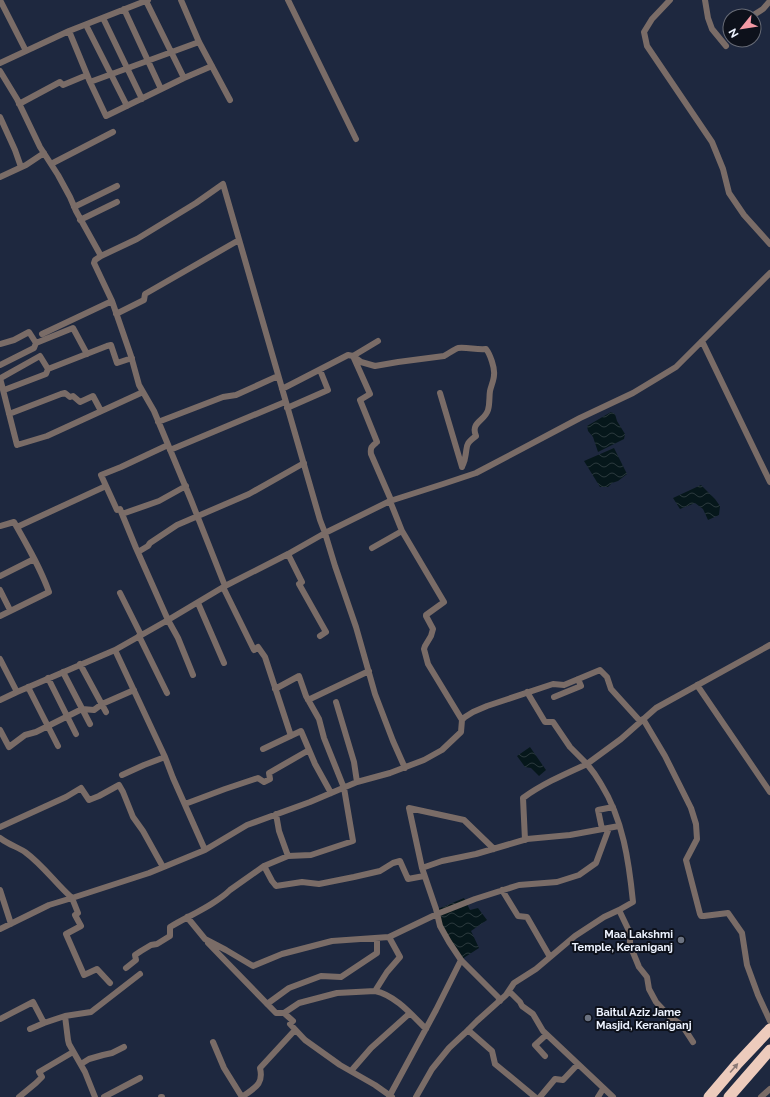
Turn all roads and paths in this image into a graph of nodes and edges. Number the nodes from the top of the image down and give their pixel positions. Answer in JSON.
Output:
{"nodes":[{"id":1,"x":0,"y":0,"type":"edge"},
{"id":2,"x":147,"y":0,"type":"edge"},
{"id":3,"x":182,"y":0,"type":"edge"},
{"id":4,"x":288,"y":0,"type":"edge"},
{"id":5,"x":670,"y":0,"type":"edge"},
{"id":6,"x":705,"y":0,"type":"edge"},
{"id":7,"x":770,"y":1,"type":"edge"},
{"id":8,"x":124,"y":9,"type":"junction"},
{"id":9,"x":762,"y":10,"type":"edge"},
{"id":10,"x":103,"y":18,"type":"junction"},
{"id":11,"x":86,"y":24,"type":"junction"},
{"id":12,"x":69,"y":31,"type":"junction"},
{"id":13,"x":722,"y":41,"type":"edge"},
{"id":14,"x":200,"y":42,"type":"junction"},
{"id":15,"x":26,"y":51,"type":"junction"},
{"id":16,"x":171,"y":52,"type":"junction"},
{"id":17,"x":148,"y":61,"type":"junction"},
{"id":18,"x":0,"y":64,"type":"edge"},
{"id":19,"x":212,"y":66,"type":"junction"},
{"id":20,"x":127,"y":68,"type":"junction"},
{"id":21,"x":0,"y":71,"type":"edge"},
{"id":22,"x":111,"y":74,"type":"junction"},
{"id":23,"x":87,"y":75,"type":"junction"},
{"id":24,"x":184,"y":78,"type":"junction"},
{"id":25,"x":90,"y":82,"type":"junction"},
{"id":26,"x":161,"y":89,"type":"junction"},
{"id":27,"x":142,"y":99,"type":"junction"},
{"id":28,"x":230,"y":100,"type":"dead end"},
{"id":29,"x":20,"y":104,"type":"junction"},
{"id":30,"x":127,"y":106,"type":"junction"},
{"id":31,"x":0,"y":117,"type":"edge"},
{"id":32,"x":113,"y":132,"type":"dead end"},
{"id":33,"x":356,"y":139,"type":"dead end"},
{"id":34,"x":44,"y":153,"type":"junction"},
{"id":35,"x":51,"y":164,"type":"junction"},
{"id":36,"x":22,"y":167,"type":"junction"},
{"id":37,"x":0,"y":175,"type":"edge"},
{"id":38,"x":117,"y":186,"type":"dead end"},
{"id":39,"x":117,"y":202,"type":"dead end"},
{"id":40,"x":74,"y":207,"type":"junction"},
{"id":41,"x":80,"y":220,"type":"junction"},
{"id":42,"x":239,"y":240,"type":"junction"},
{"id":43,"x":770,"y":244,"type":"edge"},
{"id":44,"x":101,"y":256,"type":"junction"},
{"id":45,"x":770,"y":273,"type":"edge"},
{"id":46,"x":112,"y":301,"type":"junction"},
{"id":47,"x":116,"y":314,"type":"junction"},
{"id":48,"x":42,"y":334,"type":"dead end"},
{"id":49,"x":378,"y":341,"type":"dead end"},
{"id":50,"x":702,"y":341,"type":"junction"},
{"id":51,"x":36,"y":343,"type":"junction"},
{"id":52,"x":0,"y":344,"type":"edge"},
{"id":53,"x":87,"y":354,"type":"junction"},
{"id":54,"x":352,"y":356,"type":"junction"},
{"id":55,"x":132,"y":358,"type":"junction"},
{"id":56,"x":0,"y":365,"type":"edge"},
{"id":57,"x":48,"y":369,"type":"junction"},
{"id":58,"x":320,"y":370,"type":"junction"},
{"id":59,"x":278,"y":376,"type":"junction"},
{"id":60,"x":0,"y":378,"type":"edge"},
{"id":61,"x":282,"y":389,"type":"junction"},
{"id":62,"x":4,"y":390,"type":"junction"},
{"id":63,"x":143,"y":392,"type":"junction"},
{"id":64,"x":440,"y":393,"type":"dead end"},
{"id":65,"x":286,"y":405,"type":"junction"},
{"id":66,"x":100,"y":411,"type":"junction"},
{"id":67,"x":9,"y":414,"type":"junction"},
{"id":68,"x":158,"y":422,"type":"junction"},
{"id":69,"x":169,"y":448,"type":"junction"},
{"id":70,"x":304,"y":463,"type":"junction"},
{"id":71,"x":462,"y":467,"type":"junction"},
{"id":72,"x":464,"y":476,"type":"junction"},
{"id":73,"x":770,"y":482,"type":"edge"},
{"id":74,"x":106,"y":486,"type":"junction"},
{"id":75,"x":186,"y":486,"type":"junction"},
{"id":76,"x":390,"y":500,"type":"junction"},
{"id":77,"x":122,"y":514,"type":"junction"},
{"id":78,"x":198,"y":517,"type":"junction"},
{"id":79,"x":0,"y":526,"type":"edge"},
{"id":80,"x":17,"y":527,"type":"junction"},
{"id":81,"x":402,"y":531,"type":"junction"},
{"id":82,"x":325,"y":533,"type":"junction"},
{"id":83,"x":372,"y":548,"type":"dead end"},
{"id":84,"x":138,"y":552,"type":"junction"},
{"id":85,"x":288,"y":554,"type":"junction"},
{"id":86,"x":34,"y":559,"type":"junction"},
{"id":87,"x":0,"y":576,"type":"edge"},
{"id":88,"x":224,"y":587,"type":"junction"},
{"id":89,"x":0,"y":590,"type":"edge"},
{"id":90,"x":120,"y":593,"type":"dead end"},
{"id":91,"x":198,"y":603,"type":"junction"},
{"id":92,"x":10,"y":610,"type":"junction"},
{"id":93,"x":0,"y":616,"type":"edge"},
{"id":94,"x":168,"y":620,"type":"junction"},
{"id":95,"x":140,"y":636,"type":"junction"},
{"id":96,"x":320,"y":636,"type":"dead end"},
{"id":97,"x":770,"y":645,"type":"edge"},
{"id":98,"x":115,"y":650,"type":"junction"},
{"id":99,"x":0,"y":658,"type":"edge"},
{"id":100,"x":224,"y":663,"type":"dead end"},
{"id":101,"x":80,"y":664,"type":"junction"},
{"id":102,"x":369,"y":671,"type":"junction"},
{"id":103,"x":64,"y":672,"type":"junction"},
{"id":104,"x":193,"y":675,"type":"dead end"},
{"id":105,"x":48,"y":678,"type":"junction"},
{"id":106,"x":578,"y":679,"type":"junction"},
{"id":107,"x":697,"y":685,"type":"junction"},
{"id":108,"x":28,"y":687,"type":"junction"},
{"id":109,"x":275,"y":689,"type":"junction"},
{"id":110,"x":134,"y":690,"type":"junction"},
{"id":111,"x":17,"y":692,"type":"junction"},
{"id":112,"x":527,"y":692,"type":"junction"},
{"id":113,"x":167,"y":693,"type":"dead end"},
{"id":114,"x":554,"y":698,"type":"dead end"},
{"id":115,"x":0,"y":700,"type":"edge"},
{"id":116,"x":308,"y":700,"type":"junction"},
{"id":117,"x":336,"y":702,"type":"dead end"},
{"id":118,"x":102,"y":704,"type":"junction"},
{"id":119,"x":82,"y":709,"type":"junction"},
{"id":120,"x":106,"y":712,"type":"dead end"},
{"id":121,"x":67,"y":716,"type":"junction"},
{"id":122,"x":462,"y":720,"type":"junction"},
{"id":123,"x":641,"y":720,"type":"junction"},
{"id":124,"x":90,"y":724,"type":"dead end"},
{"id":125,"x":48,"y":726,"type":"junction"},
{"id":126,"x":0,"y":730,"type":"edge"},
{"id":127,"x":76,"y":734,"type":"dead end"},
{"id":128,"x":291,"y":736,"type":"junction"},
{"id":129,"x":58,"y":746,"type":"dead end"},
{"id":130,"x":263,"y":749,"type":"dead end"},
{"id":131,"x":309,"y":750,"type":"junction"},
{"id":132,"x":165,"y":757,"type":"junction"},
{"id":133,"x":587,"y":764,"type":"junction"},
{"id":134,"x":405,"y":768,"type":"junction"},
{"id":135,"x":122,"y":775,"type":"dead end"},
{"id":136,"x":357,"y":782,"type":"junction"},
{"id":137,"x":344,"y":788,"type":"junction"},
{"id":138,"x":770,"y":792,"type":"edge"},
{"id":139,"x":331,"y":793,"type":"junction"},
{"id":140,"x":185,"y":804,"type":"junction"},
{"id":141,"x":613,"y":807,"type":"junction"},
{"id":142,"x":276,"y":814,"type":"junction"},
{"id":143,"x":619,"y":826,"type":"junction"},
{"id":144,"x":0,"y":827,"type":"edge"},
{"id":145,"x":609,"y":828,"type":"junction"},
{"id":146,"x":602,"y":829,"type":"junction"},
{"id":147,"x":0,"y":838,"type":"edge"},
{"id":148,"x":525,"y":840,"type":"junction"},
{"id":149,"x":494,"y":849,"type":"junction"},
{"id":150,"x":205,"y":850,"type":"junction"},
{"id":151,"x":288,"y":856,"type":"junction"},
{"id":152,"x":264,"y":866,"type":"junction"},
{"id":153,"x":163,"y":867,"type":"junction"},
{"id":154,"x":422,"y":868,"type":"junction"},
{"id":155,"x":424,"y":876,"type":"junction"},
{"id":156,"x":0,"y":890,"type":"edge"},
{"id":157,"x":502,"y":890,"type":"junction"},
{"id":158,"x":72,"y":898,"type":"junction"},
{"id":159,"x":619,"y":910,"type":"junction"},
{"id":160,"x":437,"y":914,"type":"junction"},
{"id":161,"x":187,"y":917,"type":"junction"},
{"id":162,"x":11,"y":924,"type":"junction"},
{"id":163,"x":0,"y":929,"type":"edge"},
{"id":164,"x":389,"y":937,"type":"junction"},
{"id":165,"x":377,"y":938,"type":"junction"},
{"id":166,"x":205,"y":939,"type":"junction"},
{"id":167,"x":550,"y":957,"type":"junction"},
{"id":168,"x":461,"y":960,"type":"junction"},
{"id":169,"x":126,"y":968,"type":"dead end"},
{"id":170,"x":140,"y":974,"type":"dead end"},
{"id":171,"x":110,"y":983,"type":"dead end"},
{"id":172,"x":375,"y":991,"type":"junction"},
{"id":173,"x":508,"y":992,"type":"junction"},
{"id":174,"x":500,"y":1000,"type":"junction"},
{"id":175,"x":268,"y":1004,"type":"junction"},
{"id":176,"x":410,"y":1012,"type":"junction"},
{"id":177,"x":284,"y":1013,"type":"junction"},
{"id":178,"x":65,"y":1016,"type":"junction"},
{"id":179,"x":0,"y":1019,"type":"edge"},
{"id":180,"x":770,"y":1021,"type":"edge"},
{"id":181,"x":44,"y":1023,"type":"junction"},
{"id":182,"x":30,"y":1029,"type":"dead end"},
{"id":183,"x":770,"y":1029,"type":"edge"},
{"id":184,"x":295,"y":1030,"type":"junction"},
{"id":185,"x":426,"y":1030,"type":"junction"},
{"id":186,"x":468,"y":1030,"type":"junction"},
{"id":187,"x":546,"y":1035,"type":"dead end"},
{"id":188,"x":213,"y":1042,"type":"dead end"},
{"id":189,"x":693,"y":1042,"type":"dead end"},
{"id":190,"x":124,"y":1047,"type":"dead end"},
{"id":191,"x":770,"y":1050,"type":"edge"},
{"id":192,"x":73,"y":1052,"type":"junction"},
{"id":193,"x":545,"y":1056,"type":"dead end"},
{"id":194,"x":81,"y":1064,"type":"junction"},
{"id":195,"x":578,"y":1064,"type":"junction"},
{"id":196,"x":351,"y":1071,"type":"junction"},
{"id":197,"x":140,"y":1078,"type":"dead end"},
{"id":198,"x":603,"y":1089,"type":"junction"},
{"id":199,"x":770,"y":1090,"type":"edge"},
{"id":200,"x":19,"y":1097,"type":"edge"},
{"id":201,"x":95,"y":1097,"type":"edge"},
{"id":202,"x":104,"y":1097,"type":"edge"},
{"id":203,"x":390,"y":1097,"type":"edge"},
{"id":204,"x":416,"y":1097,"type":"edge"},
{"id":205,"x":535,"y":1097,"type":"edge"},
{"id":206,"x":540,"y":1097,"type":"edge"},
{"id":207,"x":598,"y":1097,"type":"edge"},
{"id":208,"x":613,"y":1097,"type":"edge"},
{"id":209,"x":709,"y":1097,"type":"edge"},
{"id":210,"x":729,"y":1097,"type":"edge"},
{"id":211,"x":761,"y":1097,"type":"edge"}],
"edges":[{"from":1,"to":15,"type":"street"},
{"from":2,"to":8,"type":"street"},
{"from":2,"to":16,"type":"street"},
{"from":3,"to":14,"type":"street"},
{"from":4,"to":33,"type":"street"},
{"from":5,"to":43,"type":"street"},
{"from":6,"to":13,"type":"street"},
{"from":7,"to":9,"type":"street"},
{"from":8,"to":10,"type":"street"},
{"from":8,"to":17,"type":"street"},
{"from":10,"to":11,"type":"street"},
{"from":10,"to":20,"type":"street"},
{"from":11,"to":12,"type":"street"},
{"from":11,"to":22,"type":"street"},
{"from":12,"to":15,"type":"street"},
{"from":12,"to":23,"type":"street"},
{"from":14,"to":16,"type":"street"},
{"from":14,"to":19,"type":"street"},
{"from":15,"to":18,"type":"street"},
{"from":16,"to":17,"type":"street"},
{"from":16,"to":24,"type":"street"},
{"from":17,"to":20,"type":"street"},
{"from":17,"to":26,"type":"street"},
{"from":19,"to":24,"type":"street"},
{"from":19,"to":28,"type":"street"},
{"from":20,"to":22,"type":"street"},
{"from":20,"to":27,"type":"street"},
{"from":21,"to":29,"type":"street"},
{"from":22,"to":25,"type":"street"},
{"from":22,"to":30,"type":"street"},
{"from":23,"to":25,"type":"street"},
{"from":23,"to":29,"type":"street"},
{"from":24,"to":26,"type":"street"},
{"from":25,"to":30,"type":"street"},
{"from":26,"to":27,"type":"street"},
{"from":27,"to":30,"type":"street"},
{"from":29,"to":34,"type":"street"},
{"from":31,"to":36,"type":"street"},
{"from":32,"to":35,"type":"street"},
{"from":34,"to":35,"type":"street"},
{"from":34,"to":36,"type":"street"},
{"from":35,"to":40,"type":"street"},
{"from":36,"to":37,"type":"street"},
{"from":38,"to":40,"type":"street"},
{"from":39,"to":41,"type":"street"},
{"from":40,"to":41,"type":"street"},
{"from":41,"to":44,"type":"street"},
{"from":42,"to":44,"type":"street"},
{"from":42,"to":47,"type":"street"},
{"from":42,"to":59,"type":"street"},
{"from":44,"to":46,"type":"street"},
{"from":45,"to":50,"type":"street"},
{"from":46,"to":47,"type":"street"},
{"from":46,"to":48,"type":"street"},
{"from":47,"to":55,"type":"street"},
{"from":49,"to":54,"type":"street"},
{"from":50,"to":72,"type":"street"},
{"from":50,"to":73,"type":"street"},
{"from":51,"to":52,"type":"street"},
{"from":51,"to":53,"type":"street"},
{"from":51,"to":56,"type":"street"},
{"from":53,"to":55,"type":"street"},
{"from":53,"to":57,"type":"street"},
{"from":54,"to":58,"type":"street"},
{"from":54,"to":71,"type":"street"},
{"from":54,"to":76,"type":"street"},
{"from":55,"to":63,"type":"street"},
{"from":57,"to":60,"type":"street"},
{"from":57,"to":62,"type":"street"},
{"from":58,"to":61,"type":"street"},
{"from":58,"to":65,"type":"street"},
{"from":59,"to":61,"type":"street"},
{"from":59,"to":68,"type":"street"},
{"from":60,"to":62,"type":"street"},
{"from":61,"to":65,"type":"street"},
{"from":62,"to":67,"type":"street"},
{"from":63,"to":66,"type":"street"},
{"from":63,"to":68,"type":"street"},
{"from":64,"to":71,"type":"street"},
{"from":65,"to":69,"type":"street"},
{"from":65,"to":70,"type":"street"},
{"from":66,"to":67,"type":"street"},
{"from":66,"to":67,"type":"street"},
{"from":68,"to":69,"type":"street"},
{"from":69,"to":74,"type":"street"},
{"from":69,"to":75,"type":"street"},
{"from":70,"to":78,"type":"street"},
{"from":70,"to":82,"type":"street"},
{"from":71,"to":72,"type":"street"},
{"from":72,"to":76,"type":"street"},
{"from":74,"to":77,"type":"street"},
{"from":74,"to":80,"type":"street"},
{"from":75,"to":77,"type":"street"},
{"from":75,"to":78,"type":"street"},
{"from":76,"to":81,"type":"street"},
{"from":76,"to":82,"type":"street"},
{"from":77,"to":84,"type":"street"},
{"from":78,"to":84,"type":"street"},
{"from":78,"to":88,"type":"street"},
{"from":79,"to":80,"type":"street"},
{"from":80,"to":86,"type":"street"},
{"from":81,"to":83,"type":"street"},
{"from":81,"to":122,"type":"street"},
{"from":82,"to":85,"type":"street"},
{"from":82,"to":102,"type":"street"},
{"from":84,"to":94,"type":"street"},
{"from":85,"to":88,"type":"street"},
{"from":85,"to":96,"type":"street"},
{"from":86,"to":87,"type":"street"},
{"from":86,"to":92,"type":"street"},
{"from":88,"to":91,"type":"street"},
{"from":88,"to":109,"type":"street"},
{"from":89,"to":92,"type":"street"},
{"from":90,"to":95,"type":"street"},
{"from":91,"to":94,"type":"street"},
{"from":91,"to":100,"type":"street"},
{"from":92,"to":93,"type":"street"},
{"from":94,"to":95,"type":"street"},
{"from":94,"to":104,"type":"street"},
{"from":95,"to":98,"type":"street"},
{"from":95,"to":113,"type":"street"},
{"from":97,"to":107,"type":"street"},
{"from":98,"to":101,"type":"street"},
{"from":98,"to":110,"type":"street"},
{"from":99,"to":111,"type":"street"},
{"from":101,"to":103,"type":"street"},
{"from":101,"to":118,"type":"street"},
{"from":102,"to":116,"type":"street"},
{"from":102,"to":134,"type":"street"},
{"from":103,"to":105,"type":"street"},
{"from":103,"to":119,"type":"street"},
{"from":105,"to":108,"type":"street"},
{"from":105,"to":121,"type":"street"},
{"from":106,"to":112,"type":"street"},
{"from":106,"to":114,"type":"street"},
{"from":106,"to":123,"type":"street"},
{"from":107,"to":123,"type":"street"},
{"from":107,"to":138,"type":"street"},
{"from":108,"to":111,"type":"street"},
{"from":108,"to":125,"type":"street"},
{"from":109,"to":116,"type":"street"},
{"from":109,"to":128,"type":"street"},
{"from":110,"to":118,"type":"street"},
{"from":110,"to":132,"type":"street"},
{"from":111,"to":115,"type":"street"},
{"from":112,"to":122,"type":"street"},
{"from":112,"to":133,"type":"street"},
{"from":116,"to":137,"type":"street"},
{"from":117,"to":136,"type":"street"},
{"from":118,"to":119,"type":"street"},
{"from":118,"to":120,"type":"street"},
{"from":119,"to":121,"type":"street"},
{"from":119,"to":124,"type":"street"},
{"from":121,"to":125,"type":"street"},
{"from":121,"to":127,"type":"street"},
{"from":122,"to":134,"type":"street"},
{"from":123,"to":133,"type":"street"},
{"from":123,"to":180,"type":"street"},
{"from":125,"to":126,"type":"street"},
{"from":125,"to":129,"type":"street"},
{"from":128,"to":130,"type":"street"},
{"from":128,"to":131,"type":"street"},
{"from":131,"to":139,"type":"street"},
{"from":131,"to":140,"type":"street"},
{"from":132,"to":135,"type":"street"},
{"from":132,"to":140,"type":"street"},
{"from":133,"to":141,"type":"street"},
{"from":133,"to":148,"type":"street"},
{"from":134,"to":136,"type":"street"},
{"from":136,"to":137,"type":"street"},
{"from":137,"to":139,"type":"street"},
{"from":137,"to":151,"type":"street"},
{"from":139,"to":142,"type":"street"},
{"from":140,"to":150,"type":"street"},
{"from":141,"to":143,"type":"street"},
{"from":141,"to":146,"type":"street"},
{"from":142,"to":150,"type":"street"},
{"from":142,"to":151,"type":"street"},
{"from":143,"to":145,"type":"street"},
{"from":143,"to":159,"type":"street"},
{"from":144,"to":153,"type":"street"},
{"from":145,"to":146,"type":"street"},
{"from":145,"to":157,"type":"street"},
{"from":146,"to":148,"type":"street"},
{"from":147,"to":158,"type":"street"},
{"from":148,"to":149,"type":"street"},
{"from":149,"to":154,"type":"street"},
{"from":149,"to":154,"type":"street"},
{"from":150,"to":153,"type":"street"},
{"from":151,"to":152,"type":"street"},
{"from":152,"to":155,"type":"street"},
{"from":152,"to":161,"type":"street"},
{"from":153,"to":158,"type":"street"},
{"from":154,"to":155,"type":"street"},
{"from":155,"to":160,"type":"street"},
{"from":156,"to":162,"type":"street"},
{"from":157,"to":160,"type":"street"},
{"from":157,"to":167,"type":"street"},
{"from":158,"to":162,"type":"street"},
{"from":158,"to":171,"type":"street"},
{"from":159,"to":167,"type":"street"},
{"from":159,"to":189,"type":"street"},
{"from":160,"to":164,"type":"street"},
{"from":160,"to":168,"type":"street"},
{"from":161,"to":166,"type":"street"},
{"from":161,"to":169,"type":"street"},
{"from":162,"to":163,"type":"street"},
{"from":164,"to":165,"type":"street"},
{"from":164,"to":172,"type":"street"},
{"from":165,"to":166,"type":"street"},
{"from":165,"to":175,"type":"street"},
{"from":166,"to":175,"type":"street"},
{"from":167,"to":173,"type":"street"},
{"from":168,"to":174,"type":"street"},
{"from":168,"to":185,"type":"street"},
{"from":170,"to":178,"type":"street"},
{"from":172,"to":176,"type":"street"},
{"from":172,"to":177,"type":"street"},
{"from":173,"to":174,"type":"street"},
{"from":173,"to":195,"type":"street"},
{"from":174,"to":186,"type":"street"},
{"from":175,"to":177,"type":"street"},
{"from":176,"to":185,"type":"street"},
{"from":176,"to":196,"type":"street"},
{"from":177,"to":184,"type":"street"},
{"from":178,"to":181,"type":"street"},
{"from":178,"to":192,"type":"street"},
{"from":179,"to":181,"type":"street"},
{"from":181,"to":182,"type":"street"},
{"from":209,"to":183,"type":"highway","one_way":true},
{"from":184,"to":188,"type":"street"},
{"from":184,"to":196,"type":"street"},
{"from":185,"to":203,"type":"street"},
{"from":186,"to":204,"type":"street"},
{"from":186,"to":205,"type":"street"},
{"from":187,"to":193,"type":"street"},
{"from":190,"to":194,"type":"street"},
{"from":191,"to":210,"type":"highway"},
{"from":192,"to":194,"type":"street"},
{"from":192,"to":200,"type":"street"},
{"from":194,"to":201,"type":"street"},
{"from":195,"to":198,"type":"street"},
{"from":195,"to":206,"type":"street"},
{"from":196,"to":203,"type":"street"},
{"from":197,"to":202,"type":"street"},
{"from":198,"to":207,"type":"street"},
{"from":198,"to":208,"type":"street"},
{"from":199,"to":211,"type":"street"}]}
